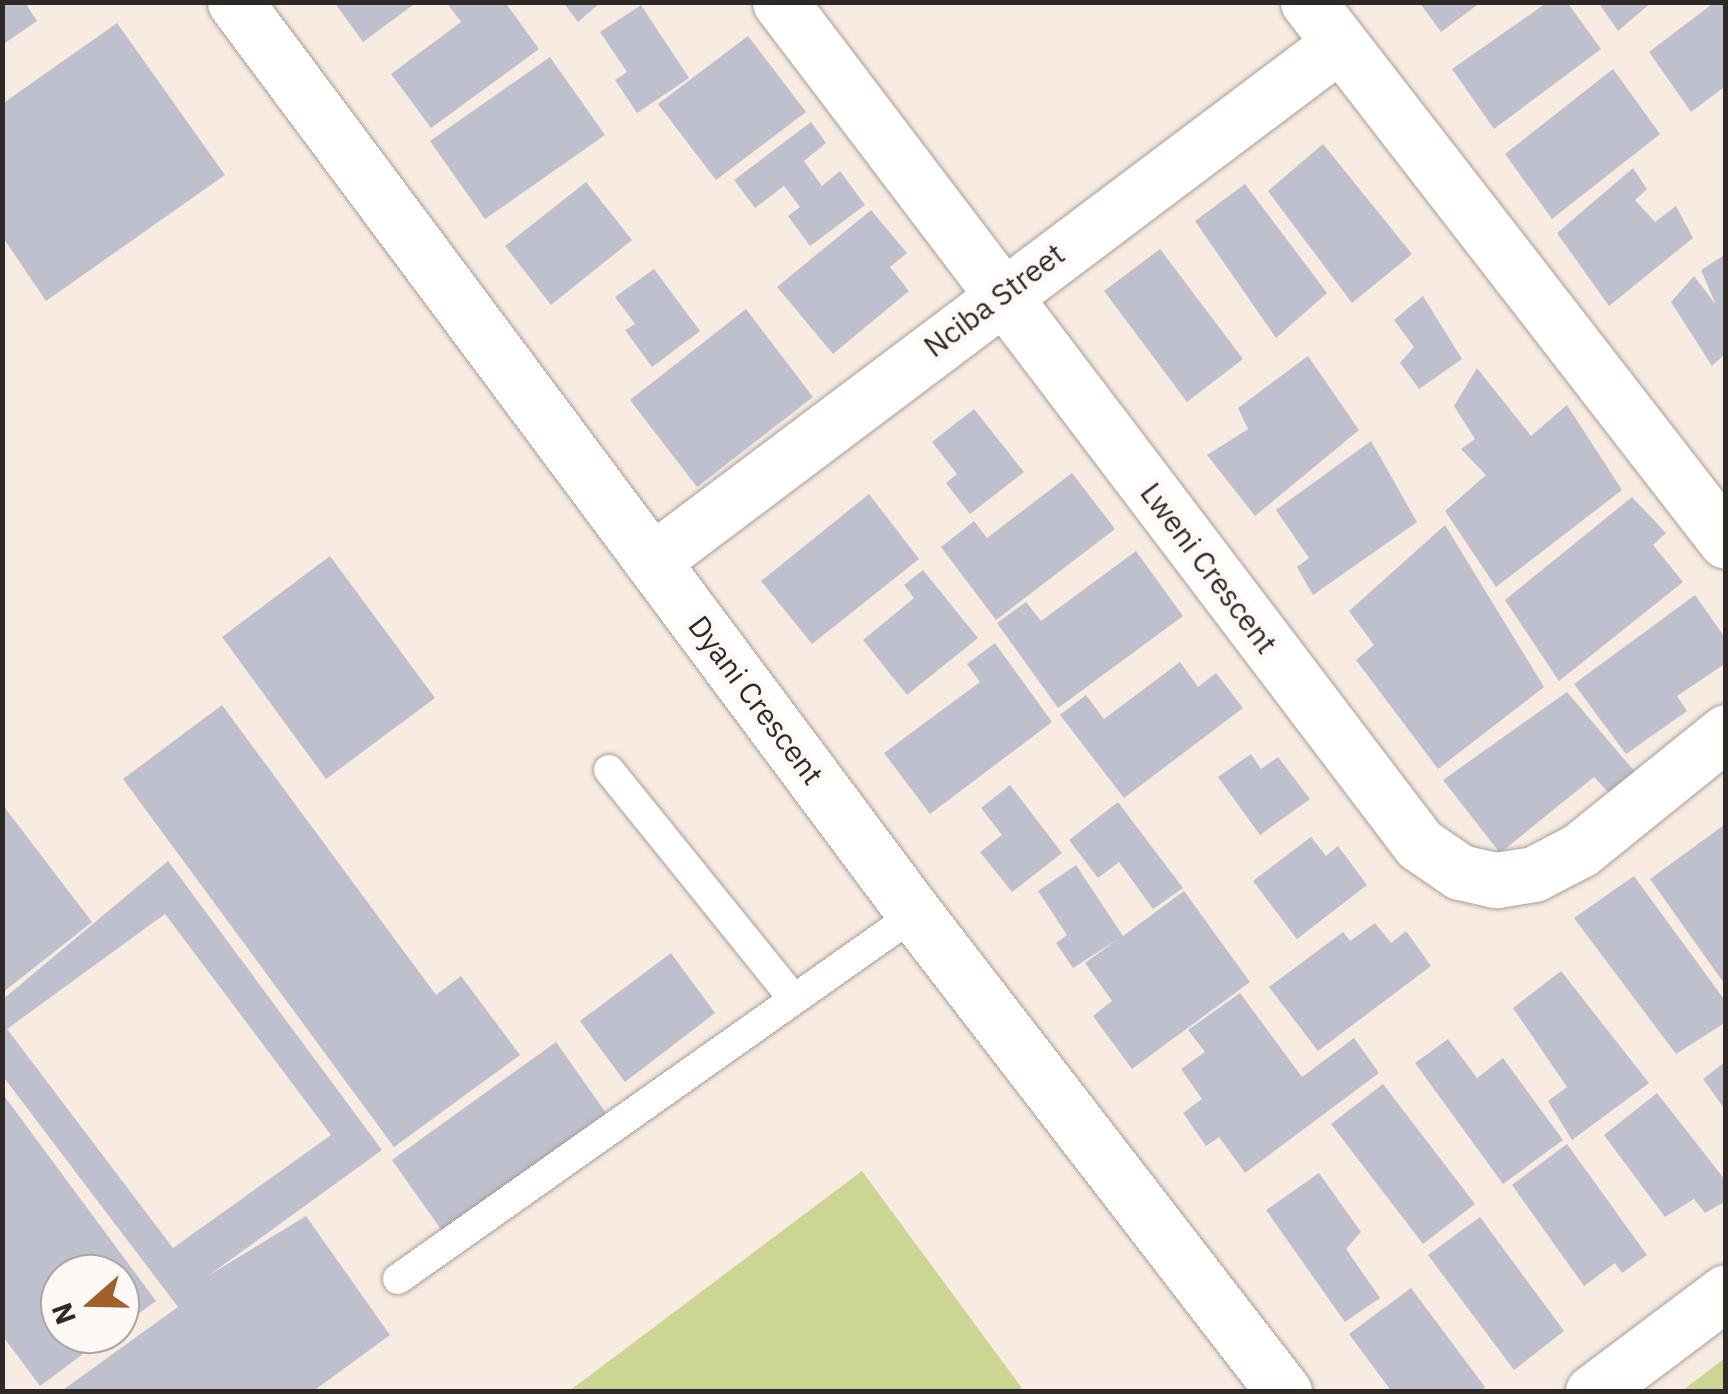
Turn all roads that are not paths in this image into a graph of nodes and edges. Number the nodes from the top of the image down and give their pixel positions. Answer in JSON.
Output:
{"nodes":[{"id":1,"x":235,"y":2,"type":"edge"},
{"id":2,"x":780,"y":2,"type":"edge"},
{"id":3,"x":1324,"y":23,"type":"edge"},
{"id":4,"x":1000,"y":294,"type":"junction"},
{"id":5,"x":1726,"y":542,"type":"edge"},
{"id":6,"x":652,"y":561,"type":"junction"},
{"id":7,"x":1726,"y":732,"type":"edge"},
{"id":8,"x":609,"y":770,"type":"dead end"},
{"id":9,"x":915,"y":914,"type":"junction"},
{"id":10,"x":794,"y":999,"type":"junction"},
{"id":11,"x":398,"y":1280,"type":"dead end"},
{"id":12,"x":1726,"y":1292,"type":"edge"},
{"id":13,"x":1284,"y":1392,"type":"edge"},
{"id":14,"x":1593,"y":1392,"type":"edge"}],
"edges":[{"from":1,"to":6,"type":"street","name":"Dyani Crescent"},
{"from":2,"to":4,"type":"street","name":"Lweni Crescent"},
{"from":3,"to":4,"type":"street","name":"Nciba Street"},
{"from":3,"to":5,"type":"street"},
{"from":4,"to":6,"type":"street","name":"Nciba Street"},
{"from":4,"to":7,"type":"street","name":"Lweni Crescent"},
{"from":6,"to":9,"type":"street","name":"Dyani Crescent"},
{"from":8,"to":10,"type":"lane"},
{"from":9,"to":10,"type":"lane"},
{"from":9,"to":13,"type":"street","name":"Dyani Crescent"},
{"from":10,"to":11,"type":"lane"},
{"from":12,"to":14,"type":"street"}]}
